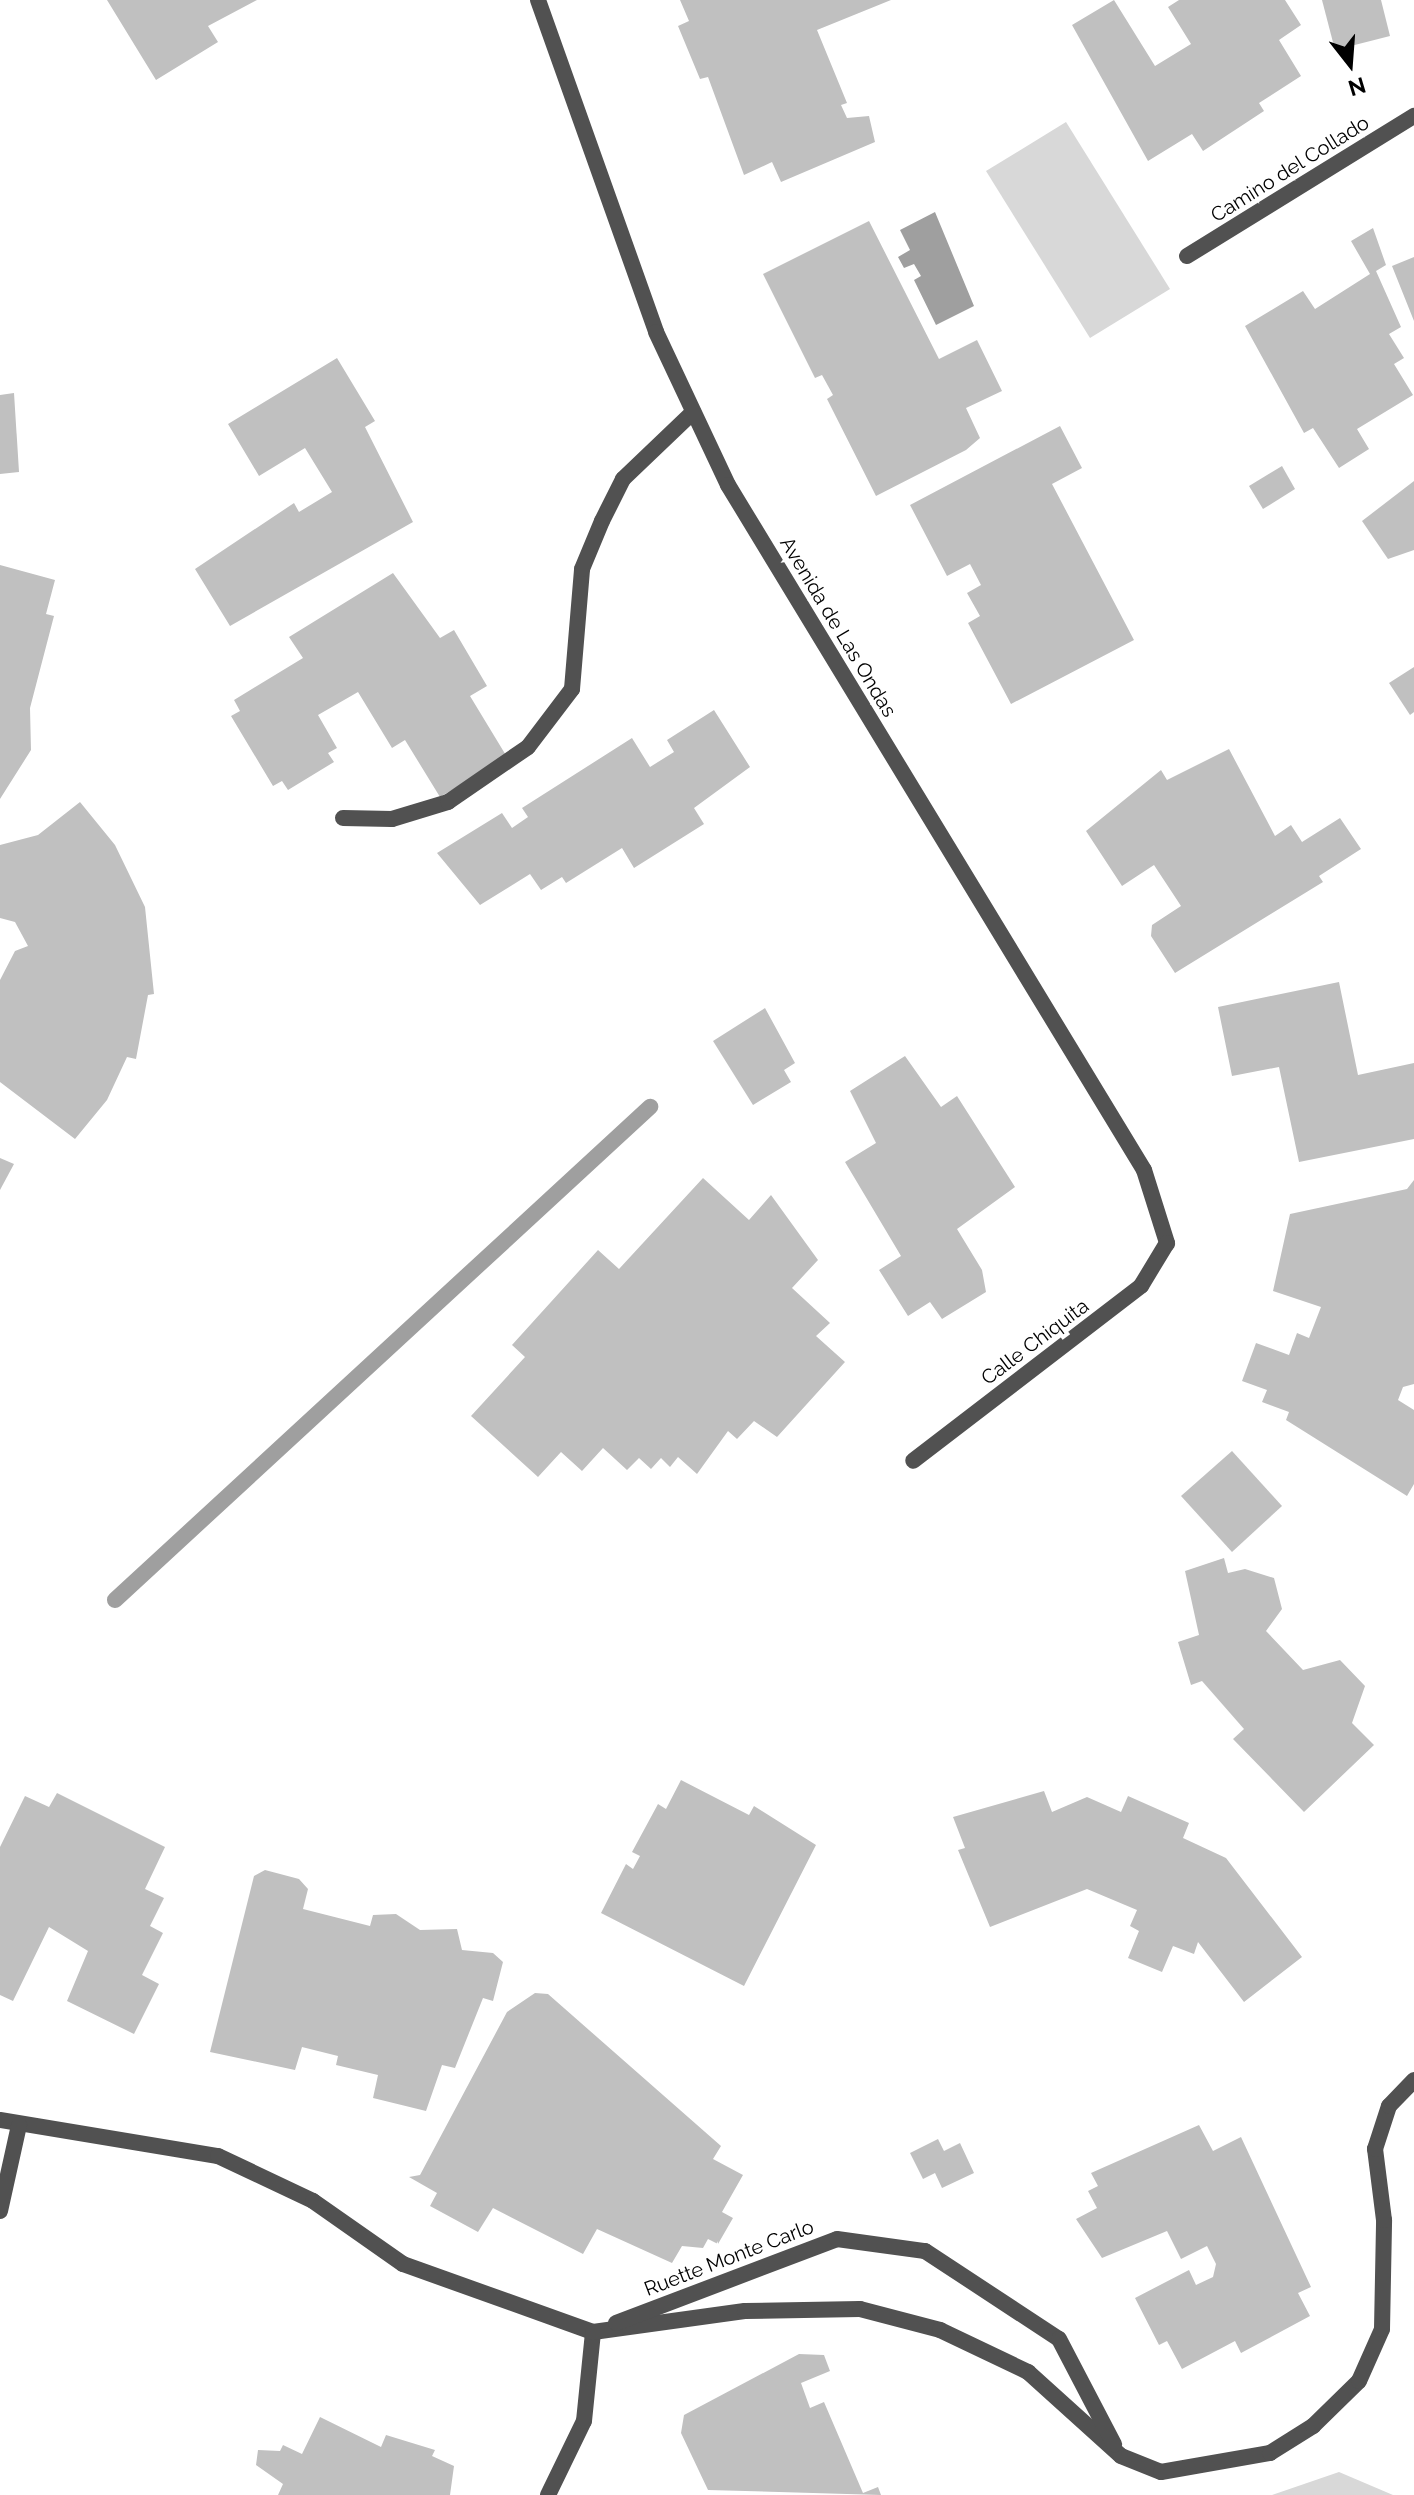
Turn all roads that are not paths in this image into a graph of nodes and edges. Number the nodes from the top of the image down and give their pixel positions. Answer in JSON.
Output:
{"nodes":[{"id":1,"x":538,"y":0,"type":"edge"},
{"id":2,"x":1414,"y":116,"type":"edge"},
{"id":3,"x":1187,"y":256,"type":"dead end"},
{"id":4,"x":693,"y":412,"type":"junction"},
{"id":5,"x":343,"y":818,"type":"dead end"},
{"id":6,"x":1167,"y":1243,"type":"joint"},
{"id":7,"x":913,"y":1461,"type":"dead end"},
{"id":8,"x":1414,"y":2080,"type":"edge"},
{"id":9,"x":0,"y":2120,"type":"edge"},
{"id":10,"x":19,"y":2125,"type":"junction"},
{"id":11,"x":0,"y":2211,"type":"edge"},
{"id":12,"x":593,"y":2332,"type":"junction"},
{"id":13,"x":1121,"y":2456,"type":"junction"},
{"id":14,"x":548,"y":2495,"type":"edge"}],
"edges":[{"from":1,"to":4,"type":"street","name":"Avenida de Las Ondas"},
{"from":2,"to":3,"type":"street","name":"Camino del Collado"},
{"from":4,"to":5,"type":"street"},
{"from":4,"to":6,"type":"street","name":"Avenida de Las Ondas"},
{"from":6,"to":7,"type":"street","name":"Calle Chiquita"},
{"from":8,"to":13,"type":"street","name":"Ruette Monte Carlo"},
{"from":9,"to":10,"type":"street","name":"Ruette Monte Carlo"},
{"from":10,"to":11,"type":"street"},
{"from":10,"to":12,"type":"street","name":"Ruette Monte Carlo"},
{"from":12,"to":13,"type":"street","name":"Ruette Monte Carlo"},
{"from":12,"to":13,"type":"street","name":"Ruette Monte Carlo"},
{"from":12,"to":14,"type":"street"}]}
